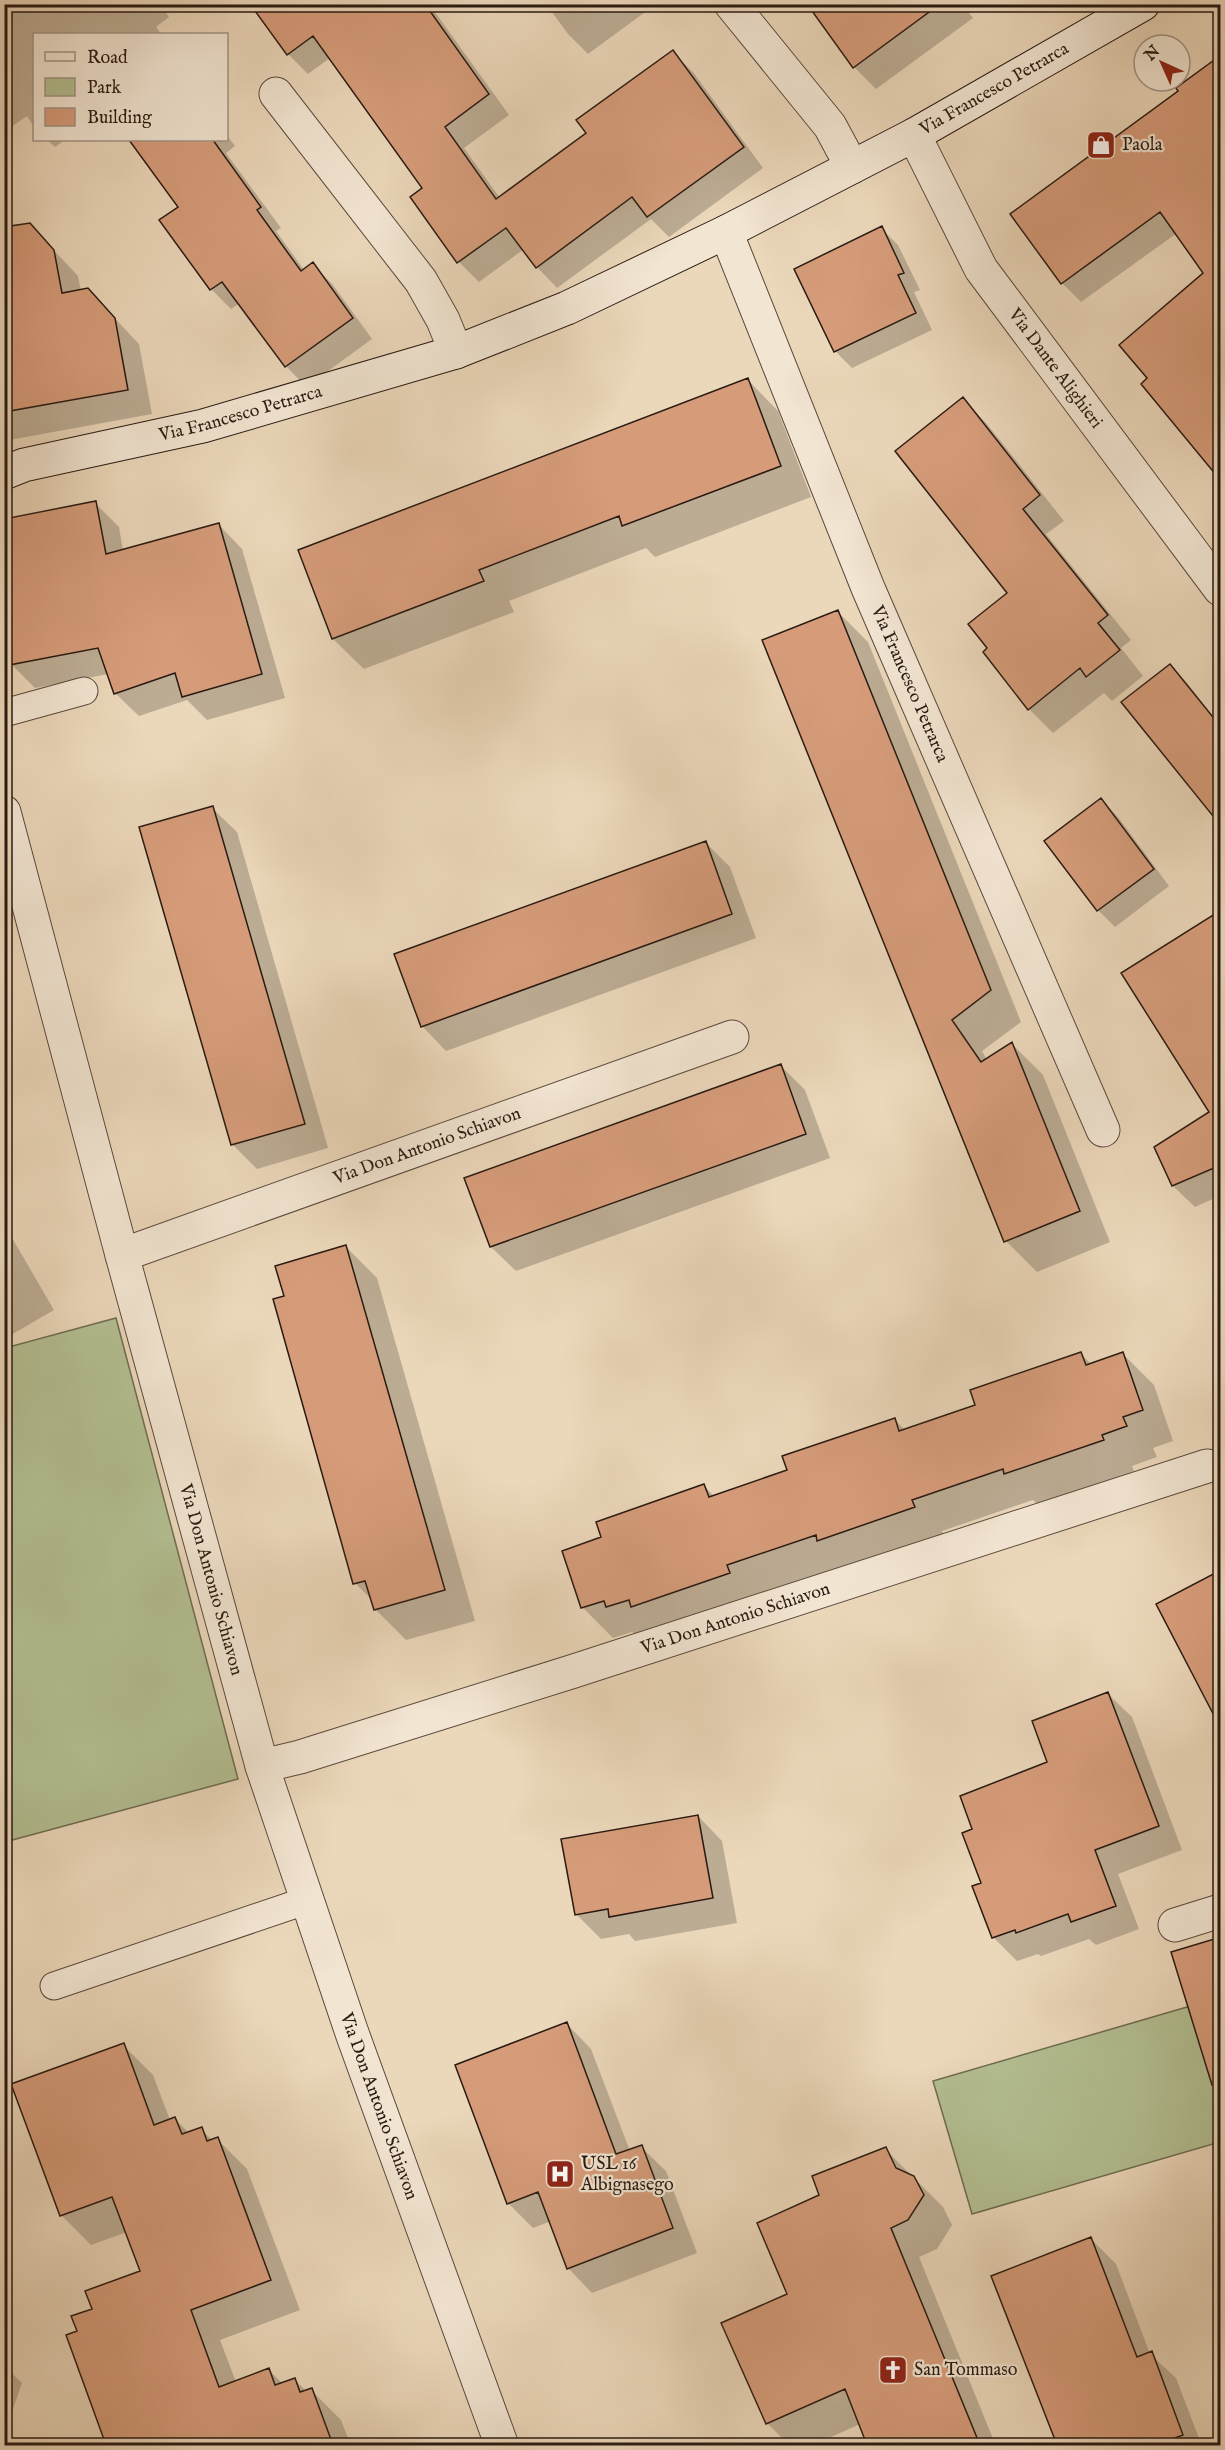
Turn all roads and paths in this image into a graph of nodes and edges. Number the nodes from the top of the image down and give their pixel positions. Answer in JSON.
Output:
{"nodes":[{"id":1,"x":730,"y":4,"type":"edge"},
{"id":2,"x":1140,"y":6,"type":"edge"},
{"id":3,"x":276,"y":94,"type":"dead end"},
{"id":4,"x":914,"y":135,"type":"junction"},
{"id":5,"x":852,"y":167,"type":"junction"},
{"id":6,"x":726,"y":232,"type":"junction"},
{"id":7,"x":456,"y":352,"type":"junction"},
{"id":8,"x":11,"y":468,"type":"edge"},
{"id":9,"x":1221,"y":589,"type":"edge"},
{"id":10,"x":84,"y":691,"type":"dead end"},
{"id":11,"x":4,"y":713,"type":"edge"},
{"id":12,"x":4,"y":812,"type":"edge"},
{"id":13,"x":732,"y":1037,"type":"dead end"},
{"id":14,"x":1103,"y":1130,"type":"dead end"},
{"id":15,"x":122,"y":1255,"type":"junction"},
{"id":16,"x":1207,"y":1466,"type":"dead end"},
{"id":17,"x":262,"y":1766,"type":"junction"},
{"id":18,"x":308,"y":1900,"type":"junction"},
{"id":19,"x":1221,"y":1911,"type":"edge"},
{"id":20,"x":1175,"y":1925,"type":"dead end"},
{"id":21,"x":54,"y":1986,"type":"dead end"},
{"id":22,"x":502,"y":2445,"type":"edge"}],
"edges":[{"from":1,"to":5,"type":"street"},
{"from":2,"to":4,"type":"street","name":"Via Francesco Petrarca"},
{"from":3,"to":7,"type":"street"},
{"from":4,"to":5,"type":"street","name":"Via Francesco Petrarca"},
{"from":4,"to":9,"type":"street","name":"Via Dante Alighieri"},
{"from":5,"to":6,"type":"street","name":"Via Francesco Petrarca"},
{"from":6,"to":7,"type":"street","name":"Via Francesco Petrarca"},
{"from":6,"to":14,"type":"street","name":"Via Francesco Petrarca"},
{"from":7,"to":8,"type":"street","name":"Via Francesco Petrarca"},
{"from":10,"to":11,"type":"lane"},
{"from":12,"to":15,"type":"street","name":"Via Don Antonio Schiavon"},
{"from":13,"to":15,"type":"street","name":"Via Don Antonio Schiavon"},
{"from":15,"to":17,"type":"street","name":"Via Don Antonio Schiavon"},
{"from":16,"to":17,"type":"street","name":"Via Don Antonio Schiavon"},
{"from":17,"to":18,"type":"street","name":"Via Don Antonio Schiavon"},
{"from":18,"to":21,"type":"lane"},
{"from":18,"to":22,"type":"street","name":"Via Don Antonio Schiavon"},
{"from":19,"to":20,"type":"street"}]}
